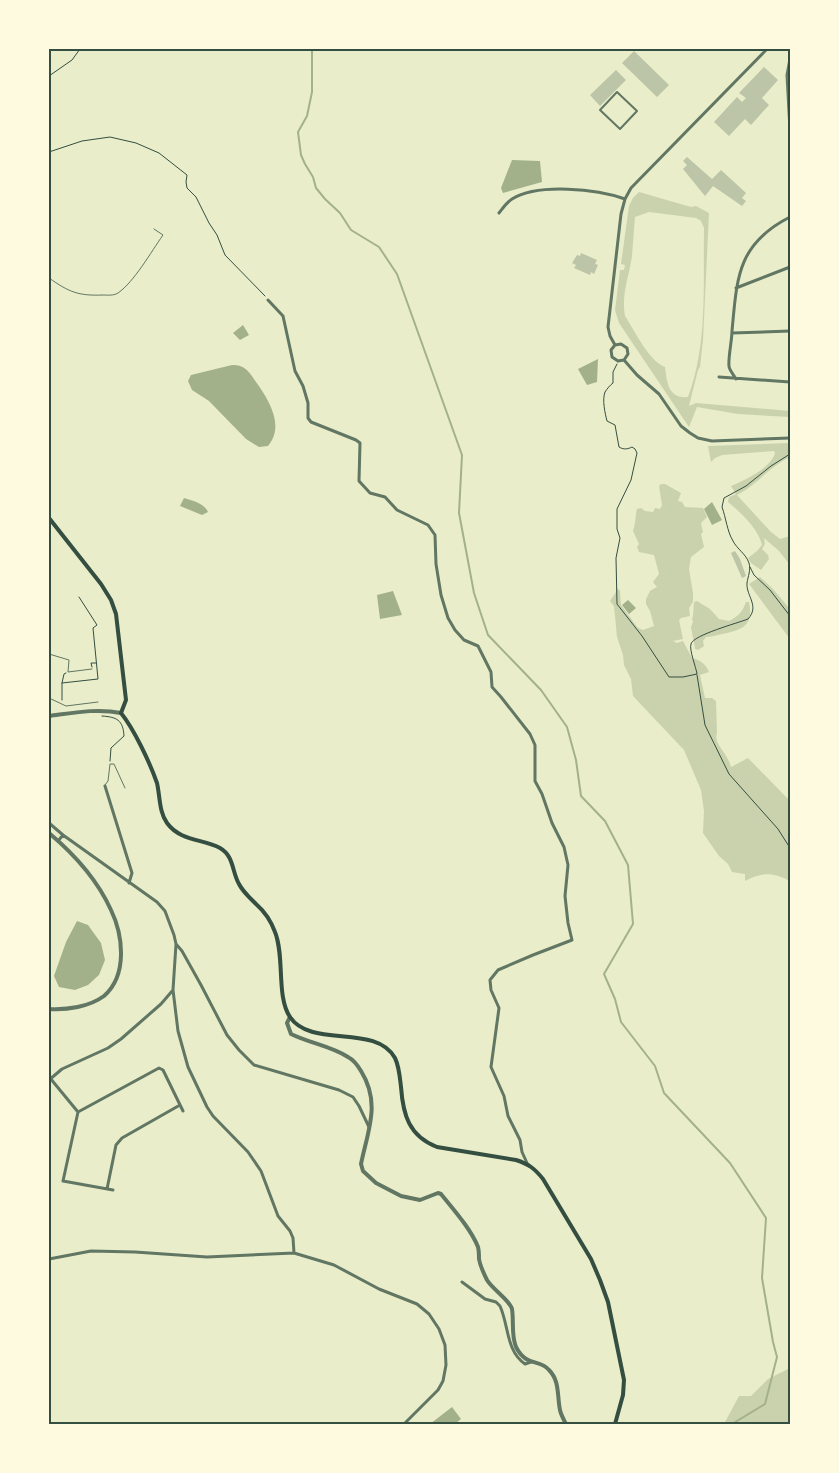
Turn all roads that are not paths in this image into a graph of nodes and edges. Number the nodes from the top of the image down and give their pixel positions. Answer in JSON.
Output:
{"nodes":[{"id":1,"x":765,"y":50,"type":"edge"},
{"id":2,"x":790,"y":59,"type":"edge"},
{"id":3,"x":600,"y":110,"type":"joint"},
{"id":4,"x":790,"y":130,"type":"edge"},
{"id":5,"x":625,"y":199,"type":"junction"},
{"id":6,"x":499,"y":213,"type":"dead end"},
{"id":7,"x":790,"y":217,"type":"edge"},
{"id":8,"x":154,"y":229,"type":"dead end"},
{"id":9,"x":790,"y":267,"type":"edge"},
{"id":10,"x":49,"y":278,"type":"edge"},
{"id":11,"x":736,"y":288,"type":"junction"},
{"id":12,"x":268,"y":300,"type":"road end"},
{"id":13,"x":790,"y":332,"type":"edge"},
{"id":14,"x":732,"y":333,"type":"junction"},
{"id":15,"x":615,"y":345,"type":"junction"},
{"id":16,"x":624,"y":360,"type":"junction"},
{"id":17,"x":719,"y":377,"type":"dead end"},
{"id":18,"x":736,"y":379,"type":"junction"},
{"id":19,"x":790,"y":382,"type":"edge"},
{"id":20,"x":790,"y":438,"type":"edge"},
{"id":21,"x":49,"y":518,"type":"edge"},
{"id":22,"x":49,"y":654,"type":"edge"},
{"id":23,"x":92,"y":669,"type":"road end"},
{"id":24,"x":49,"y":698,"type":"edge"},
{"id":25,"x":98,"y":702,"type":"dead end"},
{"id":26,"x":121,"y":713,"type":"junction"},
{"id":27,"x":49,"y":716,"type":"edge"},
{"id":28,"x":105,"y":786,"type":"joint"},
{"id":29,"x":125,"y":788,"type":"dead end"},
{"id":30,"x":49,"y":823,"type":"edge"},
{"id":31,"x":49,"y":833,"type":"edge"},
{"id":32,"x":63,"y":835,"type":"junction"},
{"id":33,"x":58,"y":841,"type":"junction"},
{"id":34,"x":129,"y":882,"type":"junction"},
{"id":35,"x":176,"y":944,"type":"junction"},
{"id":36,"x":173,"y":990,"type":"junction"},
{"id":37,"x":49,"y":1009,"type":"edge"},
{"id":38,"x":290,"y":1017,"type":"junction"},
{"id":39,"x":49,"y":1078,"type":"edge"},
{"id":40,"x":180,"y":1105,"type":"junction"},
{"id":41,"x":183,"y":1111,"type":"dead end"},
{"id":42,"x":78,"y":1112,"type":"junction"},
{"id":43,"x":369,"y":1127,"type":"junction"},
{"id":44,"x":527,"y":1163,"type":"junction"},
{"id":45,"x":107,"y":1189,"type":"junction"},
{"id":46,"x":112,"y":1190,"type":"dead end"},
{"id":47,"x":294,"y":1253,"type":"junction"},
{"id":48,"x":49,"y":1259,"type":"edge"},
{"id":49,"x":462,"y":1282,"type":"dead end"},
{"id":50,"x":531,"y":1362,"type":"junction"},
{"id":51,"x":404,"y":1424,"type":"edge"},
{"id":52,"x":566,"y":1424,"type":"edge"},
{"id":53,"x":616,"y":1424,"type":"edge"}],
"edges":[{"from":1,"to":5,"type":"street"},
{"from":2,"to":4,"type":"street"},
{"from":3,"to":3,"type":"street"},
{"from":5,"to":6,"type":"street"},
{"from":5,"to":15,"type":"street"},
{"from":7,"to":11,"type":"street"},
{"from":8,"to":10,"type":"lane"},
{"from":9,"to":11,"type":"street"},
{"from":11,"to":14,"type":"street"},
{"from":12,"to":44,"type":"street"},
{"from":13,"to":14,"type":"street"},
{"from":14,"to":18,"type":"street"},
{"from":15,"to":16,"type":"street"},
{"from":15,"to":16,"type":"street"},
{"from":16,"to":20,"type":"street"},
{"from":17,"to":18,"type":"street"},
{"from":18,"to":19,"type":"street"},
{"from":21,"to":26,"type":"main road"},
{"from":22,"to":23,"type":"lane"},
{"from":24,"to":25,"type":"lane"},
{"from":26,"to":27,"type":"street"},
{"from":26,"to":38,"type":"main road"},
{"from":28,"to":29,"type":"lane"},
{"from":28,"to":34,"type":"street"},
{"from":30,"to":32,"type":"street"},
{"from":31,"to":33,"type":"street"},
{"from":32,"to":33,"type":"street"},
{"from":32,"to":34,"type":"street"},
{"from":33,"to":37,"type":"street"},
{"from":34,"to":35,"type":"street"},
{"from":35,"to":36,"type":"street"},
{"from":35,"to":43,"type":"street"},
{"from":36,"to":39,"type":"street"},
{"from":36,"to":47,"type":"street"},
{"from":38,"to":43,"type":"street"},
{"from":38,"to":44,"type":"main road"},
{"from":39,"to":42,"type":"street"},
{"from":40,"to":41,"type":"street"},
{"from":40,"to":42,"type":"street"},
{"from":40,"to":45,"type":"street"},
{"from":42,"to":45,"type":"street"},
{"from":43,"to":50,"type":"street"},
{"from":44,"to":53,"type":"main road"},
{"from":45,"to":46,"type":"street"},
{"from":47,"to":48,"type":"street"},
{"from":47,"to":51,"type":"street"},
{"from":49,"to":50,"type":"street"},
{"from":50,"to":52,"type":"street"}]}
